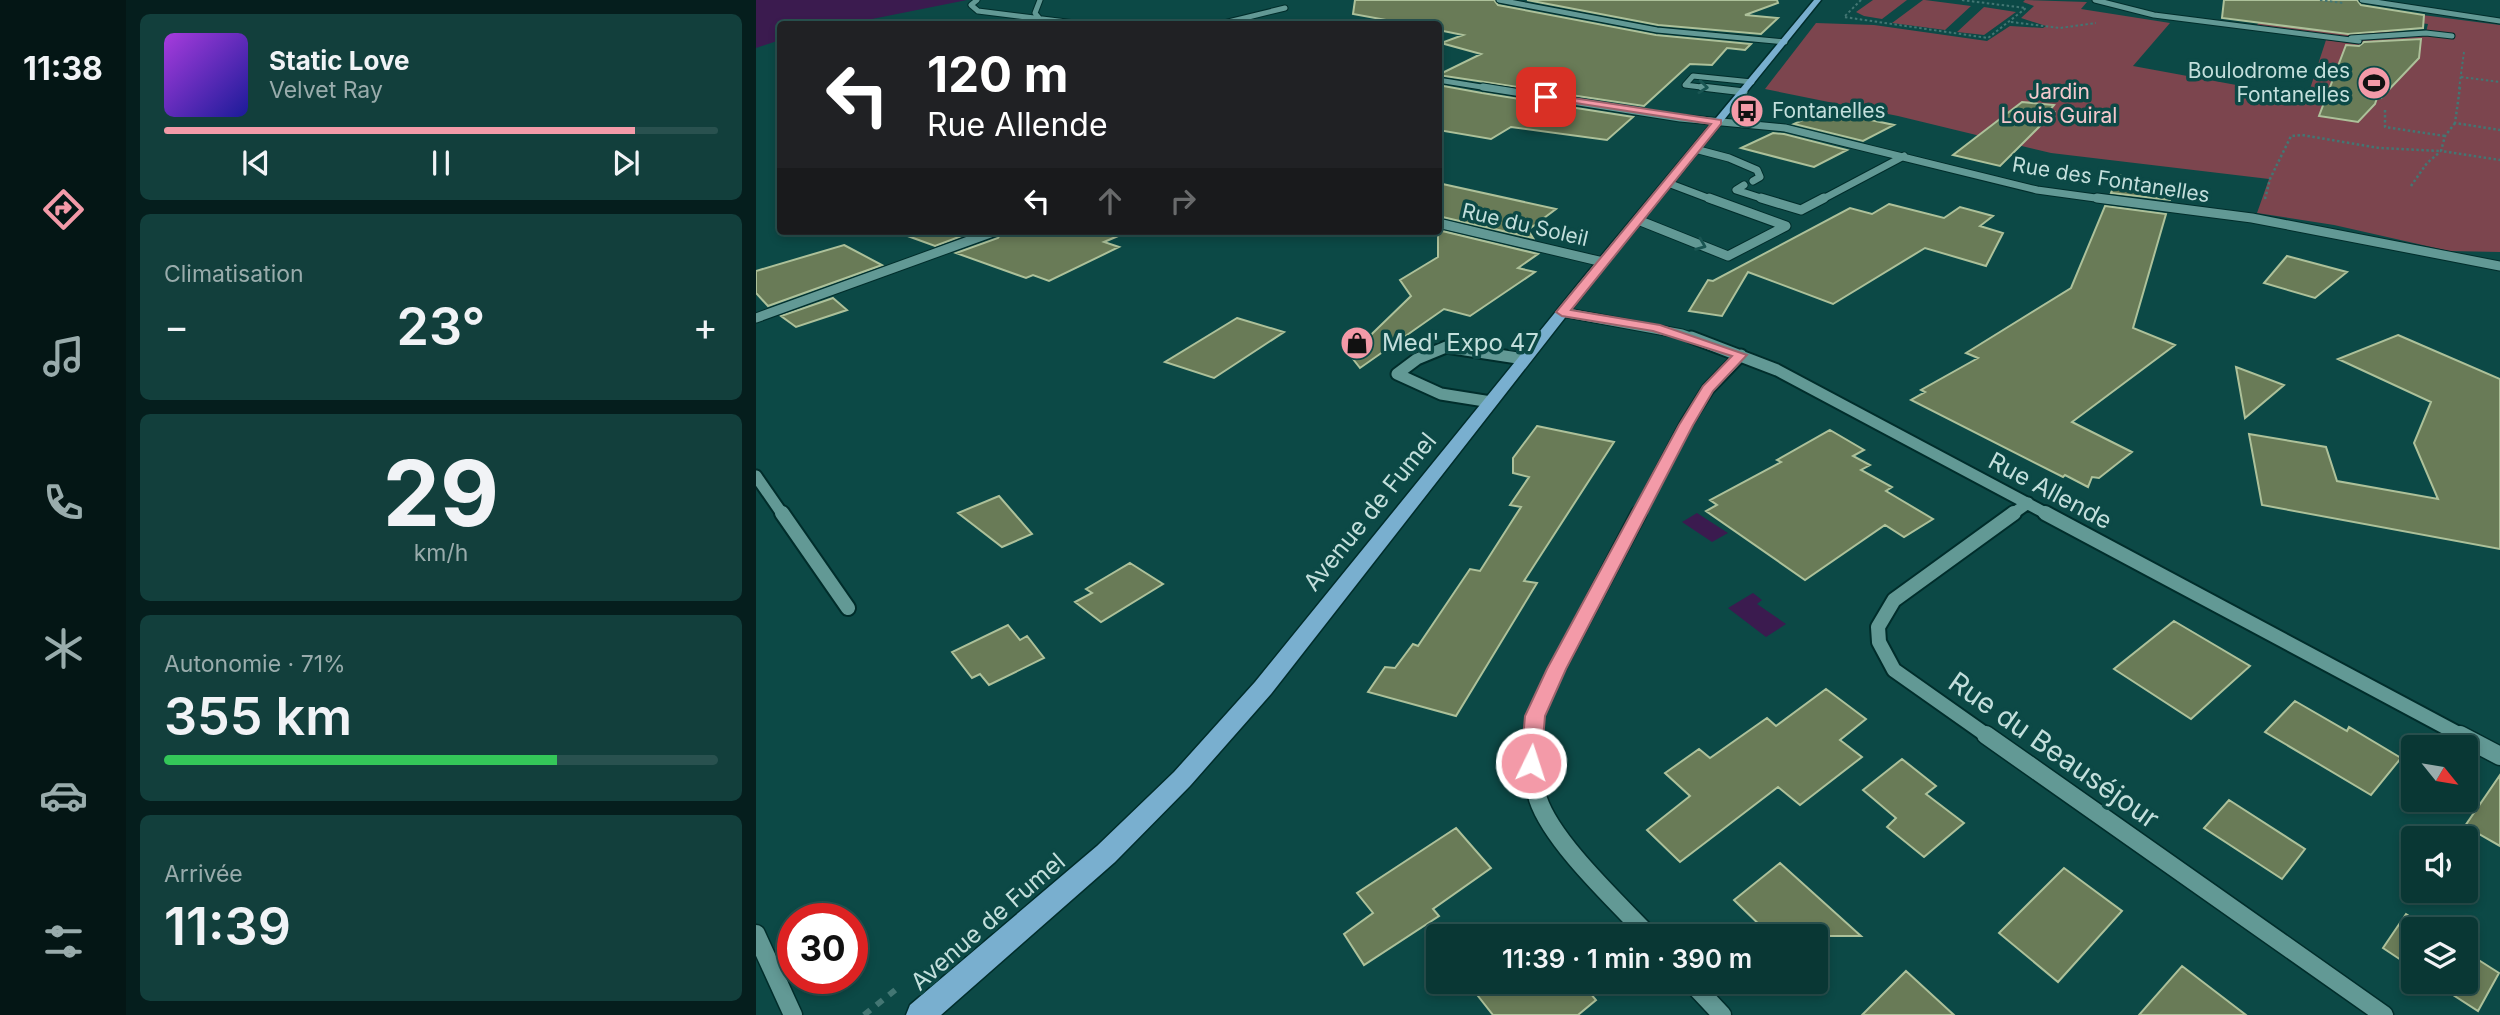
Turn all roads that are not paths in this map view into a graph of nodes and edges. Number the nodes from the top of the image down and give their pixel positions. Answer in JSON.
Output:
{"nodes":[{"id":1,"x":977,"y":0,"type":"edge"},
{"id":2,"x":1040,"y":0,"type":"edge"},
{"id":3,"x":1499,"y":0,"type":"edge"},
{"id":4,"x":1818,"y":0,"type":"edge"},
{"id":5,"x":2095,"y":0,"type":"edge"},
{"id":6,"x":2362,"y":0,"type":"edge"},
{"id":7,"x":1285,"y":8,"type":"dead end"},
{"id":8,"x":1040,"y":19,"type":"junction"},
{"id":9,"x":1054,"y":21,"type":"edge"},
{"id":10,"x":1232,"y":21,"type":"edge"},
{"id":11,"x":2500,"y":21,"type":"edge"},
{"id":12,"x":2452,"y":36,"type":"dead end"},
{"id":13,"x":2343,"y":40,"type":"junction"},
{"id":14,"x":2359,"y":41,"type":"dead end"},
{"id":15,"x":1785,"y":42,"type":"junction"},
{"id":16,"x":1442,"y":81,"type":"edge"},
{"id":17,"x":1752,"y":82,"type":"junction"},
{"id":18,"x":1744,"y":92,"type":"junction"},
{"id":19,"x":1717,"y":122,"type":"junction"},
{"id":20,"x":1695,"y":149,"type":"junction"},
{"id":21,"x":1904,"y":156,"type":"junction"},
{"id":22,"x":1753,"y":181,"type":"dead end"},
{"id":23,"x":1668,"y":183,"type":"junction"},
{"id":24,"x":1744,"y":185,"type":"dead end"},
{"id":25,"x":1638,"y":220,"type":"junction"},
{"id":26,"x":1442,"y":224,"type":"edge"},
{"id":27,"x":985,"y":235,"type":"edge"},
{"id":28,"x":1603,"y":262,"type":"junction"},
{"id":29,"x":2500,"y":266,"type":"edge"},
{"id":30,"x":1562,"y":312,"type":"junction"},
{"id":31,"x":756,"y":318,"type":"edge"},
{"id":32,"x":1741,"y":355,"type":"junction"},
{"id":33,"x":1524,"y":359,"type":"junction"},
{"id":34,"x":1491,"y":402,"type":"junction"},
{"id":35,"x":756,"y":476,"type":"edge"},
{"id":36,"x":2028,"y":503,"type":"junction"},
{"id":37,"x":849,"y":608,"type":"dead end"},
{"id":38,"x":2500,"y":756,"type":"edge"},
{"id":39,"x":1638,"y":924,"type":"edge"},
{"id":40,"x":756,"y":934,"type":"edge"},
{"id":41,"x":1702,"y":994,"type":"edge"},
{"id":42,"x":793,"y":1015,"type":"edge"},
{"id":43,"x":919,"y":1015,"type":"edge"},
{"id":44,"x":1722,"y":1015,"type":"edge"},
{"id":45,"x":2384,"y":1015,"type":"edge"}],
"edges":[{"from":1,"to":8,"type":"street"},
{"from":2,"to":8,"type":"street"},
{"from":3,"to":15,"type":"street"},
{"from":4,"to":15,"type":"main road","name":"Avenue de Fumel"},
{"from":5,"to":13,"type":"street"},
{"from":6,"to":11,"type":"street"},
{"from":7,"to":10,"type":"street"},
{"from":8,"to":9,"type":"street"},
{"from":12,"to":13,"type":"street"},
{"from":13,"to":14,"type":"street"},
{"from":15,"to":17,"type":"main road","name":"Avenue de Fumel"},
{"from":16,"to":19,"type":"street","name":"Rue des Fontanelles"},
{"from":17,"to":18,"type":"main road","name":"Avenue de Fumel"},
{"from":17,"to":18,"type":"street","one_way":true},
{"from":18,"to":19,"type":"main road","name":"Avenue de Fumel"},
{"from":19,"to":20,"type":"main road","name":"Avenue de Fumel"},
{"from":19,"to":21,"type":"street","name":"Rue des Fontanelles"},
{"from":20,"to":22,"type":"street"},
{"from":20,"to":23,"type":"main road","name":"Avenue de Fumel"},
{"from":21,"to":24,"type":"street"},
{"from":21,"to":29,"type":"street","name":"Rue des Fontanelles"},
{"from":23,"to":25,"type":"main road","name":"Avenue de Fumel"},
{"from":25,"to":23,"type":"street","one_way":true},
{"from":25,"to":28,"type":"main road","name":"Avenue de Fumel"},
{"from":26,"to":28,"type":"street","name":"Rue du Soleil"},
{"from":27,"to":31,"type":"street"},
{"from":28,"to":30,"type":"main road","name":"Avenue de Fumel"},
{"from":30,"to":32,"type":"street","name":"Rue Allende"},
{"from":30,"to":33,"type":"main road","name":"Avenue de Fumel"},
{"from":32,"to":36,"type":"street","name":"Rue Allende"},
{"from":32,"to":39,"type":"street"},
{"from":33,"to":34,"type":"main road","name":"Avenue de Fumel"},
{"from":33,"to":34,"type":"street"},
{"from":34,"to":43,"type":"main road","name":"Avenue de Fumel"},
{"from":35,"to":37,"type":"street"},
{"from":36,"to":38,"type":"street","name":"Rue Allende"},
{"from":36,"to":45,"type":"street","name":"Rue du Beauséjour"},
{"from":40,"to":42,"type":"street"},
{"from":41,"to":44,"type":"street"}]}
